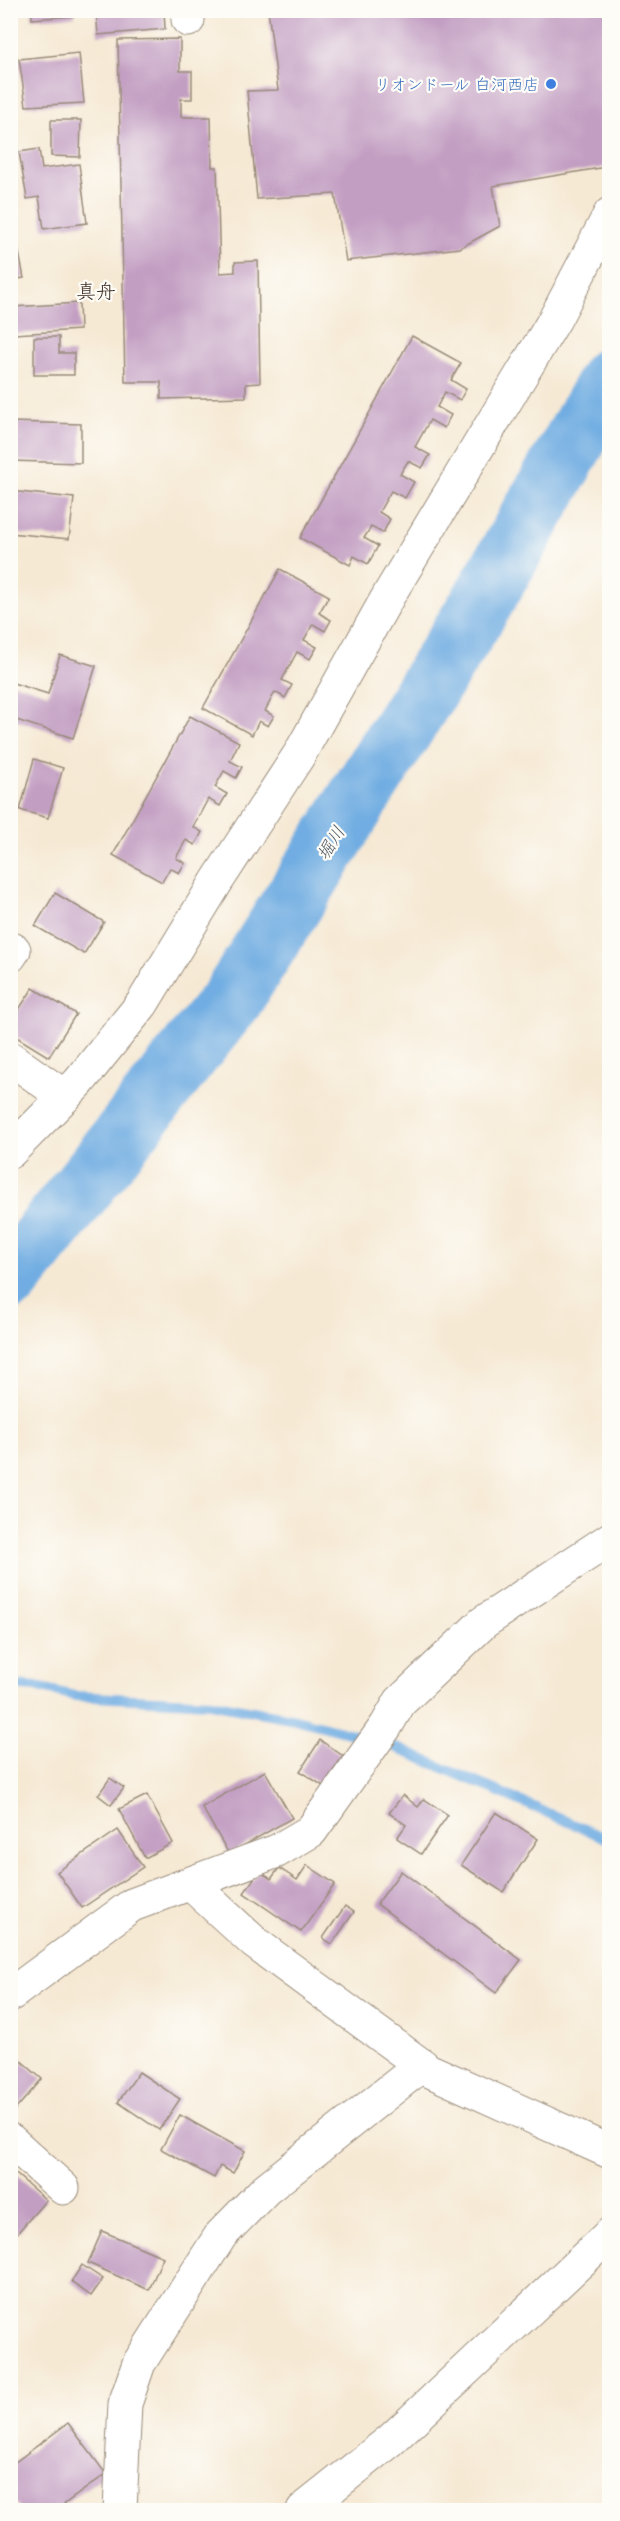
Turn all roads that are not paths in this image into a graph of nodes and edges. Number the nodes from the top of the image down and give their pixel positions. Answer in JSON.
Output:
{"nodes":[{"id":1,"x":609,"y":214,"type":"edge"},
{"id":2,"x":10,"y":1058,"type":"edge"},
{"id":3,"x":65,"y":1097,"type":"junction"},
{"id":4,"x":10,"y":1152,"type":"edge"},
{"id":5,"x":609,"y":1539,"type":"edge"},
{"id":6,"x":191,"y":1884,"type":"junction"},
{"id":7,"x":10,"y":1995,"type":"edge"},
{"id":8,"x":422,"y":2065,"type":"junction"},
{"id":9,"x":10,"y":2140,"type":"edge"},
{"id":10,"x":609,"y":2152,"type":"edge"},
{"id":11,"x":63,"y":2188,"type":"dead end"},
{"id":12,"x":609,"y":2234,"type":"edge"},
{"id":13,"x":120,"y":2511,"type":"edge"},
{"id":14,"x":303,"y":2511,"type":"edge"}],
"edges":[{"from":1,"to":3,"type":"street"},
{"from":2,"to":3,"type":"street"},
{"from":3,"to":4,"type":"street"},
{"from":5,"to":6,"type":"street"},
{"from":6,"to":7,"type":"street"},
{"from":6,"to":8,"type":"street"},
{"from":8,"to":10,"type":"street"},
{"from":8,"to":13,"type":"street"},
{"from":9,"to":11,"type":"street"},
{"from":12,"to":14,"type":"street"}]}
